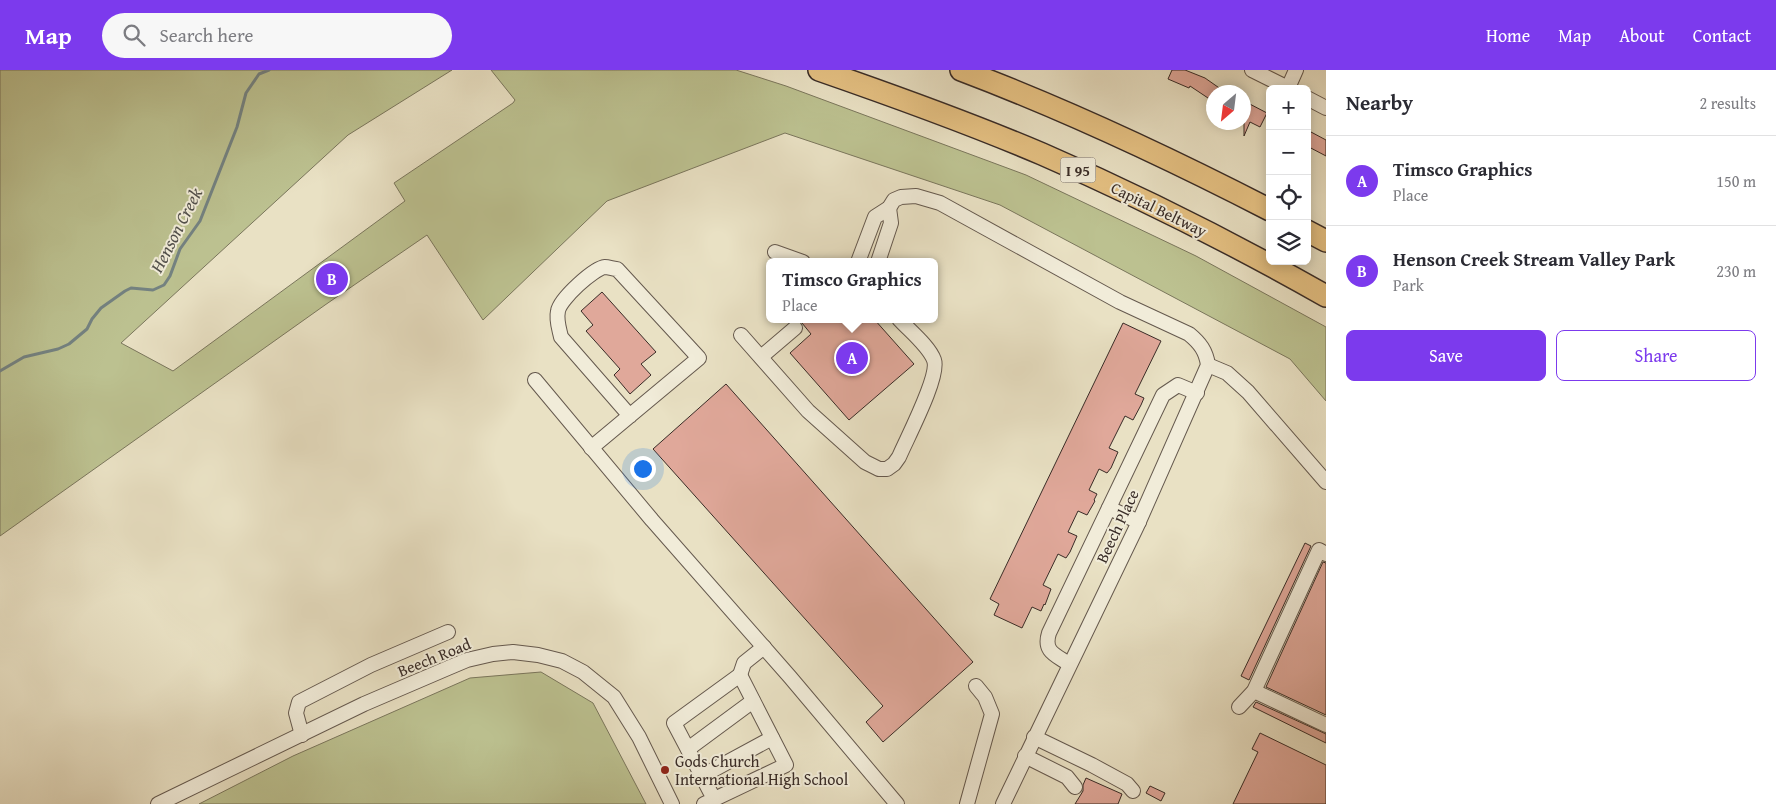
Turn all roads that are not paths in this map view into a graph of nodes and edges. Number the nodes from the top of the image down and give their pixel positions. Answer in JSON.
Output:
{"nodes":[{"id":1,"x":819,"y":70,"type":"edge"},
{"id":2,"x":961,"y":70,"type":"edge"},
{"id":3,"x":1252,"y":70,"type":"edge"},
{"id":4,"x":1296,"y":70,"type":"edge"},
{"id":5,"x":1283,"y":85,"type":"edge"},
{"id":6,"x":1290,"y":85,"type":"edge"},
{"id":7,"x":1311,"y":100,"type":"edge"},
{"id":8,"x":1326,"y":108,"type":"edge"},
{"id":9,"x":889,"y":208,"type":"junction"},
{"id":10,"x":1266,"y":208,"type":"edge"},
{"id":11,"x":1311,"y":233,"type":"edge"},
{"id":12,"x":1326,"y":242,"type":"edge"},
{"id":13,"x":775,"y":252,"type":"dead end"},
{"id":14,"x":792,"y":258,"type":"edge"},
{"id":15,"x":860,"y":258,"type":"edge"},
{"id":16,"x":879,"y":258,"type":"edge"},
{"id":17,"x":1326,"y":296,"type":"edge"},
{"id":18,"x":903,"y":323,"type":"edge"},
{"id":19,"x":795,"y":328,"type":"dead end"},
{"id":20,"x":741,"y":335,"type":"dead end"},
{"id":21,"x":761,"y":357,"type":"junction"},
{"id":22,"x":1208,"y":365,"type":"junction"},
{"id":23,"x":535,"y":380,"type":"dead end"},
{"id":24,"x":1197,"y":393,"type":"junction"},
{"id":25,"x":630,"y":416,"type":"junction"},
{"id":26,"x":591,"y":448,"type":"junction"},
{"id":27,"x":1326,"y":482,"type":"edge"},
{"id":28,"x":1109,"y":508,"type":"junction"},
{"id":29,"x":1139,"y":522,"type":"junction"},
{"id":30,"x":1326,"y":554,"type":"edge"},
{"id":31,"x":448,"y":632,"type":"dead end"},
{"id":32,"x":764,"y":647,"type":"junction"},
{"id":33,"x":1069,"y":664,"type":"junction"},
{"id":34,"x":740,"y":675,"type":"junction"},
{"id":35,"x":976,"y":686,"type":"dead end"},
{"id":36,"x":1254,"y":691,"type":"junction"},
{"id":37,"x":753,"y":701,"type":"junction"},
{"id":38,"x":1239,"y":707,"type":"dead end"},
{"id":39,"x":1326,"y":725,"type":"edge"},
{"id":40,"x":302,"y":735,"type":"junction"},
{"id":41,"x":1034,"y":737,"type":"junction"},
{"id":42,"x":772,"y":738,"type":"junction"},
{"id":43,"x":688,"y":749,"type":"junction"},
{"id":44,"x":1025,"y":756,"type":"junction"},
{"id":45,"x":702,"y":776,"type":"junction"},
{"id":46,"x":1075,"y":787,"type":"dead end"},
{"id":47,"x":1133,"y":791,"type":"dead end"},
{"id":48,"x":709,"y":802,"type":"edge"},
{"id":49,"x":158,"y":804,"type":"edge"},
{"id":50,"x":672,"y":804,"type":"edge"},
{"id":51,"x":898,"y":804,"type":"edge"},
{"id":52,"x":967,"y":804,"type":"edge"},
{"id":53,"x":1003,"y":804,"type":"edge"}],
"edges":[{"from":1,"to":17,"type":"highway","name":"Capital Beltway","number":"I 95"},
{"from":2,"to":10,"type":"highway"},
{"from":3,"to":5,"type":"street"},
{"from":4,"to":6,"type":"street"},
{"from":7,"to":8,"type":"street"},
{"from":9,"to":15,"type":"street"},
{"from":9,"to":16,"type":"street"},
{"from":9,"to":22,"type":"street"},
{"from":11,"to":12,"type":"highway"},
{"from":13,"to":14,"type":"street"},
{"from":18,"to":21,"type":"street"},
{"from":19,"to":21,"type":"street"},
{"from":20,"to":21,"type":"street"},
{"from":22,"to":24,"type":"street","name":"Beech Place"},
{"from":22,"to":27,"type":"street"},
{"from":23,"to":26,"type":"street"},
{"from":24,"to":28,"type":"street"},
{"from":24,"to":29,"type":"street","name":"Beech Place"},
{"from":25,"to":25,"type":"street"},
{"from":25,"to":26,"type":"street"},
{"from":26,"to":32,"type":"street"},
{"from":28,"to":29,"type":"street"},
{"from":28,"to":33,"type":"street"},
{"from":29,"to":33,"type":"street","name":"Beech Place"},
{"from":30,"to":36,"type":"street"},
{"from":31,"to":40,"type":"street"},
{"from":32,"to":34,"type":"street"},
{"from":32,"to":51,"type":"street"},
{"from":33,"to":41,"type":"street","name":"Beech Place"},
{"from":34,"to":37,"type":"street"},
{"from":34,"to":43,"type":"street"},
{"from":35,"to":52,"type":"street"},
{"from":36,"to":38,"type":"street"},
{"from":36,"to":39,"type":"street"},
{"from":37,"to":42,"type":"street"},
{"from":37,"to":43,"type":"street"},
{"from":40,"to":49,"type":"street","name":"Beech Road"},
{"from":40,"to":50,"type":"street","name":"Beech Road"},
{"from":41,"to":44,"type":"street","name":"Beech Place"},
{"from":41,"to":47,"type":"street"},
{"from":42,"to":45,"type":"street"},
{"from":42,"to":48,"type":"street"},
{"from":43,"to":45,"type":"street"},
{"from":44,"to":46,"type":"street"},
{"from":44,"to":53,"type":"street","name":"Beech Place"},
{"from":45,"to":48,"type":"street"}]}
